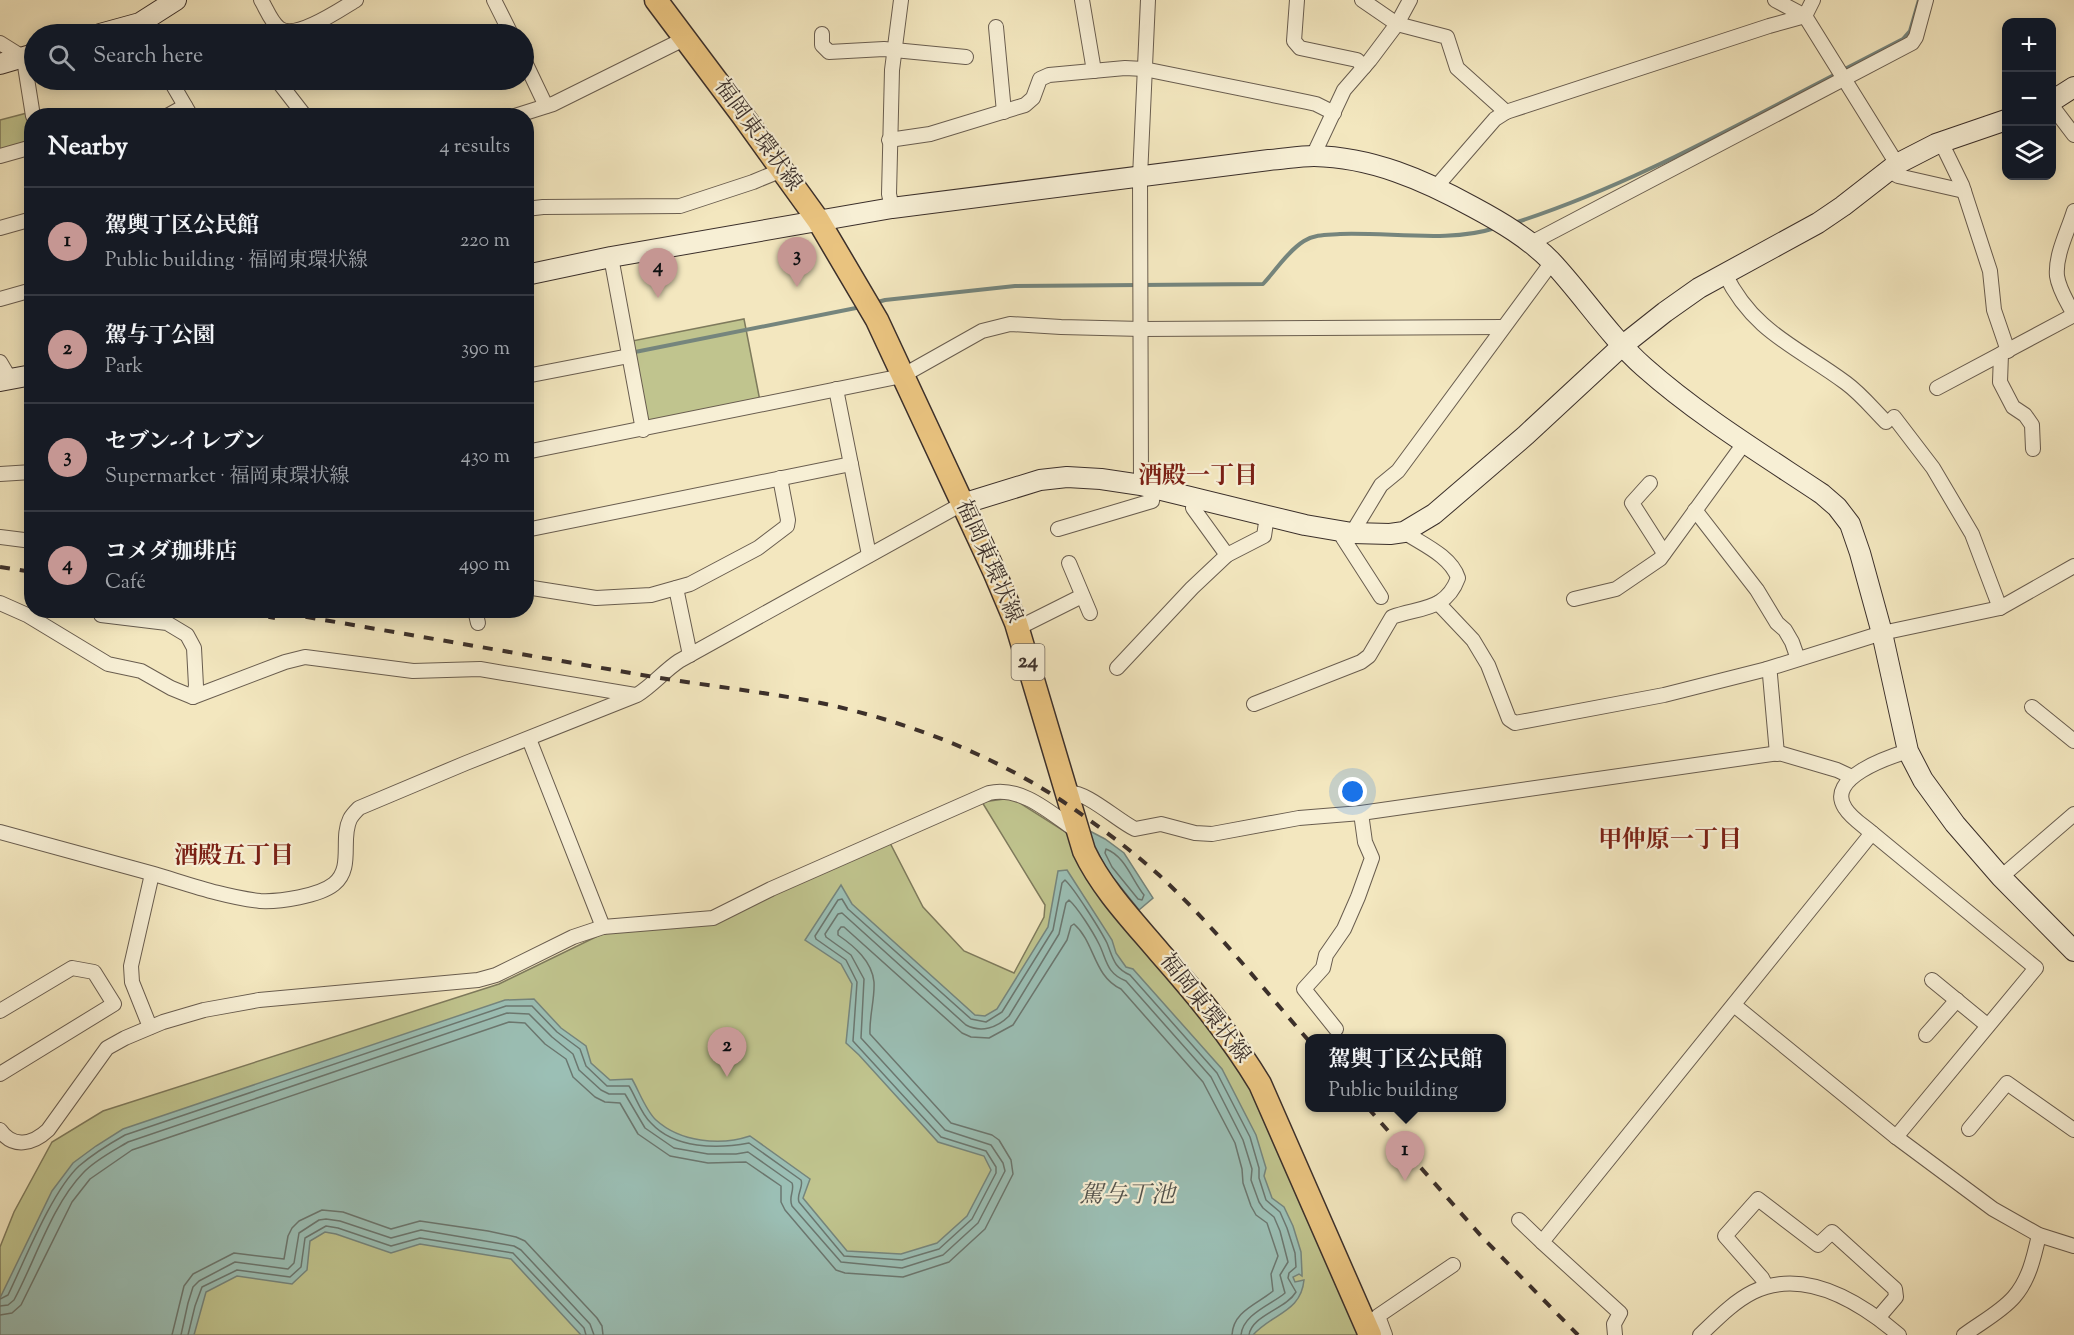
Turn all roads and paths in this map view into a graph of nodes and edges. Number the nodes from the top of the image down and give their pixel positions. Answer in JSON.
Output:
{"nodes":[{"id":1,"x":176,"y":0,"type":"edge"},
{"id":2,"x":261,"y":0,"type":"edge"},
{"id":3,"x":356,"y":0,"type":"edge"},
{"id":4,"x":494,"y":0,"type":"edge"},
{"id":5,"x":656,"y":0,"type":"edge"},
{"id":6,"x":901,"y":0,"type":"edge"},
{"id":7,"x":1082,"y":0,"type":"edge"},
{"id":8,"x":1148,"y":0,"type":"edge"},
{"id":9,"x":1297,"y":0,"type":"edge"},
{"id":10,"x":1362,"y":0,"type":"edge"},
{"id":11,"x":1410,"y":0,"type":"edge"},
{"id":12,"x":1775,"y":0,"type":"edge"},
{"id":13,"x":1813,"y":0,"type":"edge"},
{"id":14,"x":1926,"y":0,"type":"edge"},
{"id":15,"x":1805,"y":16,"type":"junction"},
{"id":16,"x":148,"y":24,"type":"edge"},
{"id":17,"x":270,"y":24,"type":"edge"},
{"id":18,"x":314,"y":24,"type":"edge"},
{"id":19,"x":506,"y":24,"type":"edge"},
{"id":20,"x":1396,"y":24,"type":"junction"},
{"id":21,"x":996,"y":27,"type":"dead end"},
{"id":22,"x":822,"y":34,"type":"dead end"},
{"id":23,"x":686,"y":38,"type":"junction"},
{"id":24,"x":0,"y":43,"type":"edge"},
{"id":25,"x":894,"y":49,"type":"junction"},
{"id":26,"x":24,"y":55,"type":"edge"},
{"id":27,"x":24,"y":57,"type":"edge"},
{"id":28,"x":966,"y":57,"type":"dead end"},
{"id":29,"x":0,"y":64,"type":"edge"},
{"id":30,"x":1364,"y":67,"type":"junction"},
{"id":31,"x":1144,"y":69,"type":"junction"},
{"id":32,"x":1094,"y":71,"type":"junction"},
{"id":33,"x":1845,"y":78,"type":"junction"},
{"id":34,"x":534,"y":81,"type":"edge"},
{"id":35,"x":2074,"y":87,"type":"edge"},
{"id":36,"x":29,"y":90,"type":"edge"},
{"id":37,"x":176,"y":90,"type":"edge"},
{"id":38,"x":285,"y":90,"type":"edge"},
{"id":39,"x":2056,"y":98,"type":"edge"},
{"id":40,"x":546,"y":106,"type":"junction"},
{"id":41,"x":32,"y":108,"type":"edge"},
{"id":42,"x":186,"y":108,"type":"edge"},
{"id":43,"x":299,"y":108,"type":"edge"},
{"id":44,"x":534,"y":110,"type":"edge"},
{"id":45,"x":2056,"y":111,"type":"edge"},
{"id":46,"x":1004,"y":112,"type":"junction"},
{"id":47,"x":1506,"y":112,"type":"junction"},
{"id":48,"x":1334,"y":113,"type":"junction"},
{"id":49,"x":2002,"y":122,"type":"edge"},
{"id":50,"x":2074,"y":135,"type":"edge"},
{"id":51,"x":890,"y":140,"type":"junction"},
{"id":52,"x":1941,"y":142,"type":"junction"},
{"id":53,"x":24,"y":149,"type":"edge"},
{"id":54,"x":0,"y":156,"type":"edge"},
{"id":55,"x":1313,"y":156,"type":"junction"},
{"id":56,"x":1892,"y":167,"type":"junction"},
{"id":57,"x":782,"y":170,"type":"junction"},
{"id":58,"x":1140,"y":177,"type":"junction"},
{"id":59,"x":1436,"y":187,"type":"junction"},
{"id":60,"x":1964,"y":190,"type":"junction"},
{"id":61,"x":534,"y":208,"type":"edge"},
{"id":62,"x":892,"y":208,"type":"junction"},
{"id":63,"x":2074,"y":211,"type":"edge"},
{"id":64,"x":818,"y":220,"type":"junction"},
{"id":65,"x":24,"y":221,"type":"edge"},
{"id":66,"x":0,"y":228,"type":"edge"},
{"id":67,"x":1531,"y":243,"type":"junction"},
{"id":68,"x":611,"y":257,"type":"junction"},
{"id":69,"x":1551,"y":262,"type":"junction"},
{"id":70,"x":534,"y":273,"type":"edge"},
{"id":71,"x":1725,"y":274,"type":"junction"},
{"id":72,"x":24,"y":292,"type":"edge"},
{"id":73,"x":0,"y":299,"type":"edge"},
{"id":74,"x":2074,"y":315,"type":"edge"},
{"id":75,"x":1503,"y":327,"type":"junction"},
{"id":76,"x":1142,"y":329,"type":"junction"},
{"id":77,"x":1622,"y":346,"type":"junction"},
{"id":78,"x":2005,"y":353,"type":"junction"},
{"id":79,"x":629,"y":356,"type":"junction"},
{"id":80,"x":3,"y":374,"type":"edge"},
{"id":81,"x":534,"y":374,"type":"edge"},
{"id":82,"x":24,"y":375,"type":"edge"},
{"id":83,"x":902,"y":376,"type":"junction"},
{"id":84,"x":1937,"y":388,"type":"dead end"},
{"id":85,"x":836,"y":389,"type":"junction"},
{"id":86,"x":643,"y":430,"type":"junction"},
{"id":87,"x":1745,"y":442,"type":"junction"},
{"id":88,"x":2033,"y":449,"type":"dead end"},
{"id":89,"x":534,"y":450,"type":"edge"},
{"id":90,"x":851,"y":464,"type":"junction"},
{"id":91,"x":24,"y":472,"type":"edge"},
{"id":92,"x":0,"y":474,"type":"edge"},
{"id":93,"x":780,"y":478,"type":"junction"},
{"id":94,"x":1650,"y":483,"type":"dead end"},
{"id":95,"x":1148,"y":487,"type":"junction"},
{"id":96,"x":1195,"y":499,"type":"junction"},
{"id":97,"x":962,"y":504,"type":"junction"},
{"id":98,"x":1695,"y":510,"type":"junction"},
{"id":99,"x":1267,"y":516,"type":"junction"},
{"id":100,"x":534,"y":528,"type":"edge"},
{"id":101,"x":1058,"y":529,"type":"dead end"},
{"id":102,"x":1404,"y":531,"type":"junction"},
{"id":103,"x":1348,"y":532,"type":"junction"},
{"id":104,"x":0,"y":537,"type":"edge"},
{"id":105,"x":24,"y":540,"type":"edge"},
{"id":106,"x":1664,"y":553,"type":"junction"},
{"id":107,"x":869,"y":555,"type":"junction"},
{"id":108,"x":1227,"y":555,"type":"junction"},
{"id":109,"x":1069,"y":562,"type":"dead end"},
{"id":110,"x":2074,"y":566,"type":"edge"},
{"id":111,"x":534,"y":588,"type":"edge"},
{"id":112,"x":676,"y":588,"type":"junction"},
{"id":113,"x":1082,"y":596,"type":"junction"},
{"id":114,"x":1381,"y":597,"type":"dead end"},
{"id":115,"x":1574,"y":599,"type":"dead end"},
{"id":116,"x":0,"y":603,"type":"edge"},
{"id":117,"x":1438,"y":603,"type":"junction"},
{"id":118,"x":2000,"y":608,"type":"junction"},
{"id":119,"x":1090,"y":613,"type":"dead end"},
{"id":120,"x":24,"y":614,"type":"edge"},
{"id":121,"x":32,"y":618,"type":"edge"},
{"id":122,"x":125,"y":618,"type":"edge"},
{"id":123,"x":1018,"y":628,"type":"junction"},
{"id":124,"x":1882,"y":633,"type":"junction"},
{"id":125,"x":690,"y":655,"type":"junction"},
{"id":126,"x":1798,"y":659,"type":"junction"},
{"id":127,"x":1117,"y":668,"type":"dead end"},
{"id":128,"x":1767,"y":669,"type":"junction"},
{"id":129,"x":637,"y":695,"type":"junction"},
{"id":130,"x":193,"y":698,"type":"junction"},
{"id":131,"x":1254,"y":704,"type":"dead end"},
{"id":132,"x":2032,"y":707,"type":"dead end"},
{"id":133,"x":529,"y":739,"type":"junction"},
{"id":134,"x":2074,"y":741,"type":"edge"},
{"id":135,"x":1908,"y":751,"type":"junction"},
{"id":136,"x":1777,"y":754,"type":"junction"},
{"id":137,"x":1852,"y":777,"type":"junction"},
{"id":138,"x":1068,"y":793,"type":"junction"},
{"id":139,"x":1360,"y":813,"type":"junction"},
{"id":140,"x":2074,"y":814,"type":"edge"},
{"id":141,"x":0,"y":832,"type":"edge"},
{"id":142,"x":1078,"y":832,"type":"junction"},
{"id":143,"x":1872,"y":833,"type":"junction"},
{"id":144,"x":152,"y":874,"type":"junction"},
{"id":145,"x":2001,"y":877,"type":"junction"},
{"id":146,"x":603,"y":927,"type":"junction"},
{"id":147,"x":2074,"y":951,"type":"edge"},
{"id":148,"x":1932,"y":980,"type":"dead end"},
{"id":149,"x":1957,"y":1000,"type":"junction"},
{"id":150,"x":1734,"y":1005,"type":"junction"},
{"id":151,"x":0,"y":1011,"type":"edge"},
{"id":152,"x":1987,"y":1025,"type":"junction"},
{"id":153,"x":150,"y":1027,"type":"junction"},
{"id":154,"x":1336,"y":1029,"type":"dead end"},
{"id":155,"x":1926,"y":1035,"type":"dead end"},
{"id":156,"x":0,"y":1074,"type":"edge"},
{"id":157,"x":1969,"y":1129,"type":"dead end"},
{"id":158,"x":2074,"y":1130,"type":"edge"},
{"id":159,"x":0,"y":1131,"type":"edge"},
{"id":160,"x":1896,"y":1137,"type":"junction"},
{"id":161,"x":1519,"y":1220,"type":"dead end"},
{"id":162,"x":2039,"y":1235,"type":"junction"},
{"id":163,"x":1542,"y":1242,"type":"junction"},
{"id":164,"x":2074,"y":1246,"type":"edge"},
{"id":165,"x":1453,"y":1265,"type":"dead end"},
{"id":166,"x":1766,"y":1286,"type":"junction"},
{"id":167,"x":1878,"y":1318,"type":"junction"},
{"id":168,"x":1370,"y":1335,"type":"edge"},
{"id":169,"x":1385,"y":1335,"type":"edge"},
{"id":170,"x":1615,"y":1335,"type":"edge"},
{"id":171,"x":1700,"y":1335,"type":"edge"},
{"id":172,"x":1899,"y":1335,"type":"edge"},
{"id":173,"x":1964,"y":1335,"type":"edge"}],
"edges":[{"from":1,"to":16,"type":"street"},
{"from":2,"to":17,"type":"street"},
{"from":3,"to":18,"type":"street"},
{"from":4,"to":19,"type":"street"},
{"from":5,"to":23,"type":"main road","name":"福岡東環状線","number":"24"},
{"from":6,"to":25,"type":"street"},
{"from":7,"to":32,"type":"street"},
{"from":8,"to":31,"type":"street"},
{"from":9,"to":30,"type":"street"},
{"from":10,"to":20,"type":"street"},
{"from":11,"to":20,"type":"street"},
{"from":12,"to":15,"type":"street"},
{"from":13,"to":15,"type":"street"},
{"from":14,"to":33,"type":"street"},
{"from":15,"to":33,"type":"street"},
{"from":15,"to":47,"type":"street"},
{"from":20,"to":30,"type":"street"},
{"from":20,"to":47,"type":"street"},
{"from":21,"to":46,"type":"street"},
{"from":22,"to":25,"type":"street"},
{"from":23,"to":40,"type":"street"},
{"from":23,"to":57,"type":"main road","name":"福岡東環状線","number":"24"},
{"from":24,"to":26,"type":"street"},
{"from":25,"to":28,"type":"street"},
{"from":25,"to":51,"type":"street"},
{"from":27,"to":29,"type":"street"},
{"from":30,"to":48,"type":"street"},
{"from":31,"to":32,"type":"street"},
{"from":31,"to":48,"type":"street"},
{"from":31,"to":58,"type":"street"},
{"from":32,"to":46,"type":"street"},
{"from":33,"to":56,"type":"street"},
{"from":33,"to":67,"type":"street"},
{"from":34,"to":40,"type":"street"},
{"from":35,"to":39,"type":"street"},
{"from":36,"to":41,"type":"street"},
{"from":37,"to":42,"type":"street"},
{"from":38,"to":43,"type":"street"},
{"from":40,"to":44,"type":"street"},
{"from":45,"to":50,"type":"street"},
{"from":46,"to":51,"type":"street"},
{"from":47,"to":59,"type":"street"},
{"from":48,"to":55,"type":"street"},
{"from":49,"to":52,"type":"street"},
{"from":51,"to":62,"type":"street"},
{"from":52,"to":56,"type":"street"},
{"from":52,"to":60,"type":"street"},
{"from":53,"to":54,"type":"street"},
{"from":55,"to":58,"type":"street"},
{"from":55,"to":59,"type":"street"},
{"from":56,"to":60,"type":"street"},
{"from":56,"to":71,"type":"street"},
{"from":57,"to":61,"type":"street"},
{"from":57,"to":64,"type":"main road","name":"福岡東環状線","number":"24"},
{"from":58,"to":62,"type":"street"},
{"from":58,"to":76,"type":"street"},
{"from":59,"to":67,"type":"street"},
{"from":60,"to":78,"type":"street"},
{"from":62,"to":64,"type":"street"},
{"from":63,"to":74,"type":"street"},
{"from":64,"to":68,"type":"street"},
{"from":64,"to":83,"type":"main road","name":"福岡東環状線","number":"24"},
{"from":65,"to":66,"type":"street"},
{"from":67,"to":69,"type":"street"},
{"from":68,"to":70,"type":"street"},
{"from":68,"to":79,"type":"street"},
{"from":69,"to":75,"type":"street"},
{"from":69,"to":77,"type":"street"},
{"from":71,"to":77,"type":"street"},
{"from":71,"to":118,"type":"street"},
{"from":72,"to":73,"type":"street"},
{"from":74,"to":78,"type":"street"},
{"from":75,"to":76,"type":"street"},
{"from":75,"to":103,"type":"street"},
{"from":76,"to":83,"type":"street"},
{"from":76,"to":95,"type":"street"},
{"from":77,"to":87,"type":"street"},
{"from":77,"to":102,"type":"street"},
{"from":78,"to":84,"type":"street"},
{"from":78,"to":88,"type":"street"},
{"from":79,"to":81,"type":"street"},
{"from":79,"to":86,"type":"street"},
{"from":80,"to":82,"type":"street"},
{"from":83,"to":85,"type":"street"},
{"from":83,"to":97,"type":"main road","name":"福岡東環状線","number":"24"},
{"from":85,"to":86,"type":"street"},
{"from":85,"to":90,"type":"street"},
{"from":86,"to":89,"type":"street"},
{"from":87,"to":98,"type":"street"},
{"from":87,"to":124,"type":"street"},
{"from":90,"to":93,"type":"street"},
{"from":90,"to":107,"type":"street"},
{"from":91,"to":92,"type":"street"},
{"from":93,"to":100,"type":"street"},
{"from":93,"to":112,"type":"street"},
{"from":94,"to":106,"type":"street"},
{"from":95,"to":96,"type":"street"},
{"from":95,"to":97,"type":"street"},
{"from":95,"to":101,"type":"street"},
{"from":96,"to":99,"type":"street"},
{"from":96,"to":108,"type":"street"},
{"from":97,"to":107,"type":"street"},
{"from":97,"to":123,"type":"main road","name":"福岡東環状線","number":"24"},
{"from":98,"to":106,"type":"street"},
{"from":98,"to":126,"type":"street"},
{"from":99,"to":103,"type":"street"},
{"from":99,"to":108,"type":"street"},
{"from":102,"to":103,"type":"street"},
{"from":102,"to":117,"type":"street"},
{"from":103,"to":114,"type":"street"},
{"from":104,"to":105,"type":"street"},
{"from":106,"to":115,"type":"street"},
{"from":107,"to":125,"type":"street"},
{"from":108,"to":127,"type":"street"},
{"from":109,"to":113,"type":"street"},
{"from":110,"to":118,"type":"street"},
{"from":111,"to":112,"type":"street"},
{"from":112,"to":125,"type":"street"},
{"from":113,"to":119,"type":"street"},
{"from":113,"to":123,"type":"street"},
{"from":116,"to":120,"type":"street"},
{"from":117,"to":128,"type":"street"},
{"from":117,"to":131,"type":"street"},
{"from":118,"to":124,"type":"street"},
{"from":121,"to":130,"type":"street"},
{"from":122,"to":130,"type":"street"},
{"from":123,"to":138,"type":"main road","name":"福岡東環状線","number":"24"},
{"from":124,"to":126,"type":"street"},
{"from":124,"to":135,"type":"street"},
{"from":125,"to":129,"type":"street"},
{"from":126,"to":128,"type":"street"},
{"from":128,"to":136,"type":"street"},
{"from":129,"to":130,"type":"street"},
{"from":129,"to":133,"type":"street"},
{"from":132,"to":134,"type":"street"},
{"from":133,"to":144,"type":"street"},
{"from":133,"to":146,"type":"street"},
{"from":135,"to":137,"type":"street"},
{"from":135,"to":145,"type":"street"},
{"from":136,"to":137,"type":"street"},
{"from":136,"to":139,"type":"street"},
{"from":137,"to":143,"type":"street"},
{"from":138,"to":139,"type":"street"},
{"from":138,"to":142,"type":"main road","name":"福岡東環状線","number":"24"},
{"from":139,"to":154,"type":"street"},
{"from":140,"to":145,"type":"street"},
{"from":141,"to":144,"type":"street"},
{"from":142,"to":146,"type":"street"},
{"from":142,"to":168,"type":"main road","name":"福岡東環状線","number":"24"},
{"from":143,"to":150,"type":"street"},
{"from":143,"to":152,"type":"street"},
{"from":144,"to":153,"type":"street"},
{"from":145,"to":147,"type":"street"},
{"from":146,"to":153,"type":"street"},
{"from":148,"to":149,"type":"street"},
{"from":149,"to":152,"type":"street"},
{"from":149,"to":155,"type":"street"},
{"from":150,"to":160,"type":"street"},
{"from":150,"to":163,"type":"street"},
{"from":151,"to":156,"type":"street"},
{"from":152,"to":160,"type":"street"},
{"from":153,"to":159,"type":"street"},
{"from":157,"to":158,"type":"street"},
{"from":160,"to":162,"type":"street"},
{"from":161,"to":163,"type":"street"},
{"from":162,"to":164,"type":"street"},
{"from":162,"to":173,"type":"street"},
{"from":163,"to":170,"type":"street"},
{"from":165,"to":169,"type":"street"},
{"from":166,"to":167,"type":"street"},
{"from":166,"to":167,"type":"street"},
{"from":166,"to":171,"type":"street"},
{"from":167,"to":172,"type":"street"}]}
